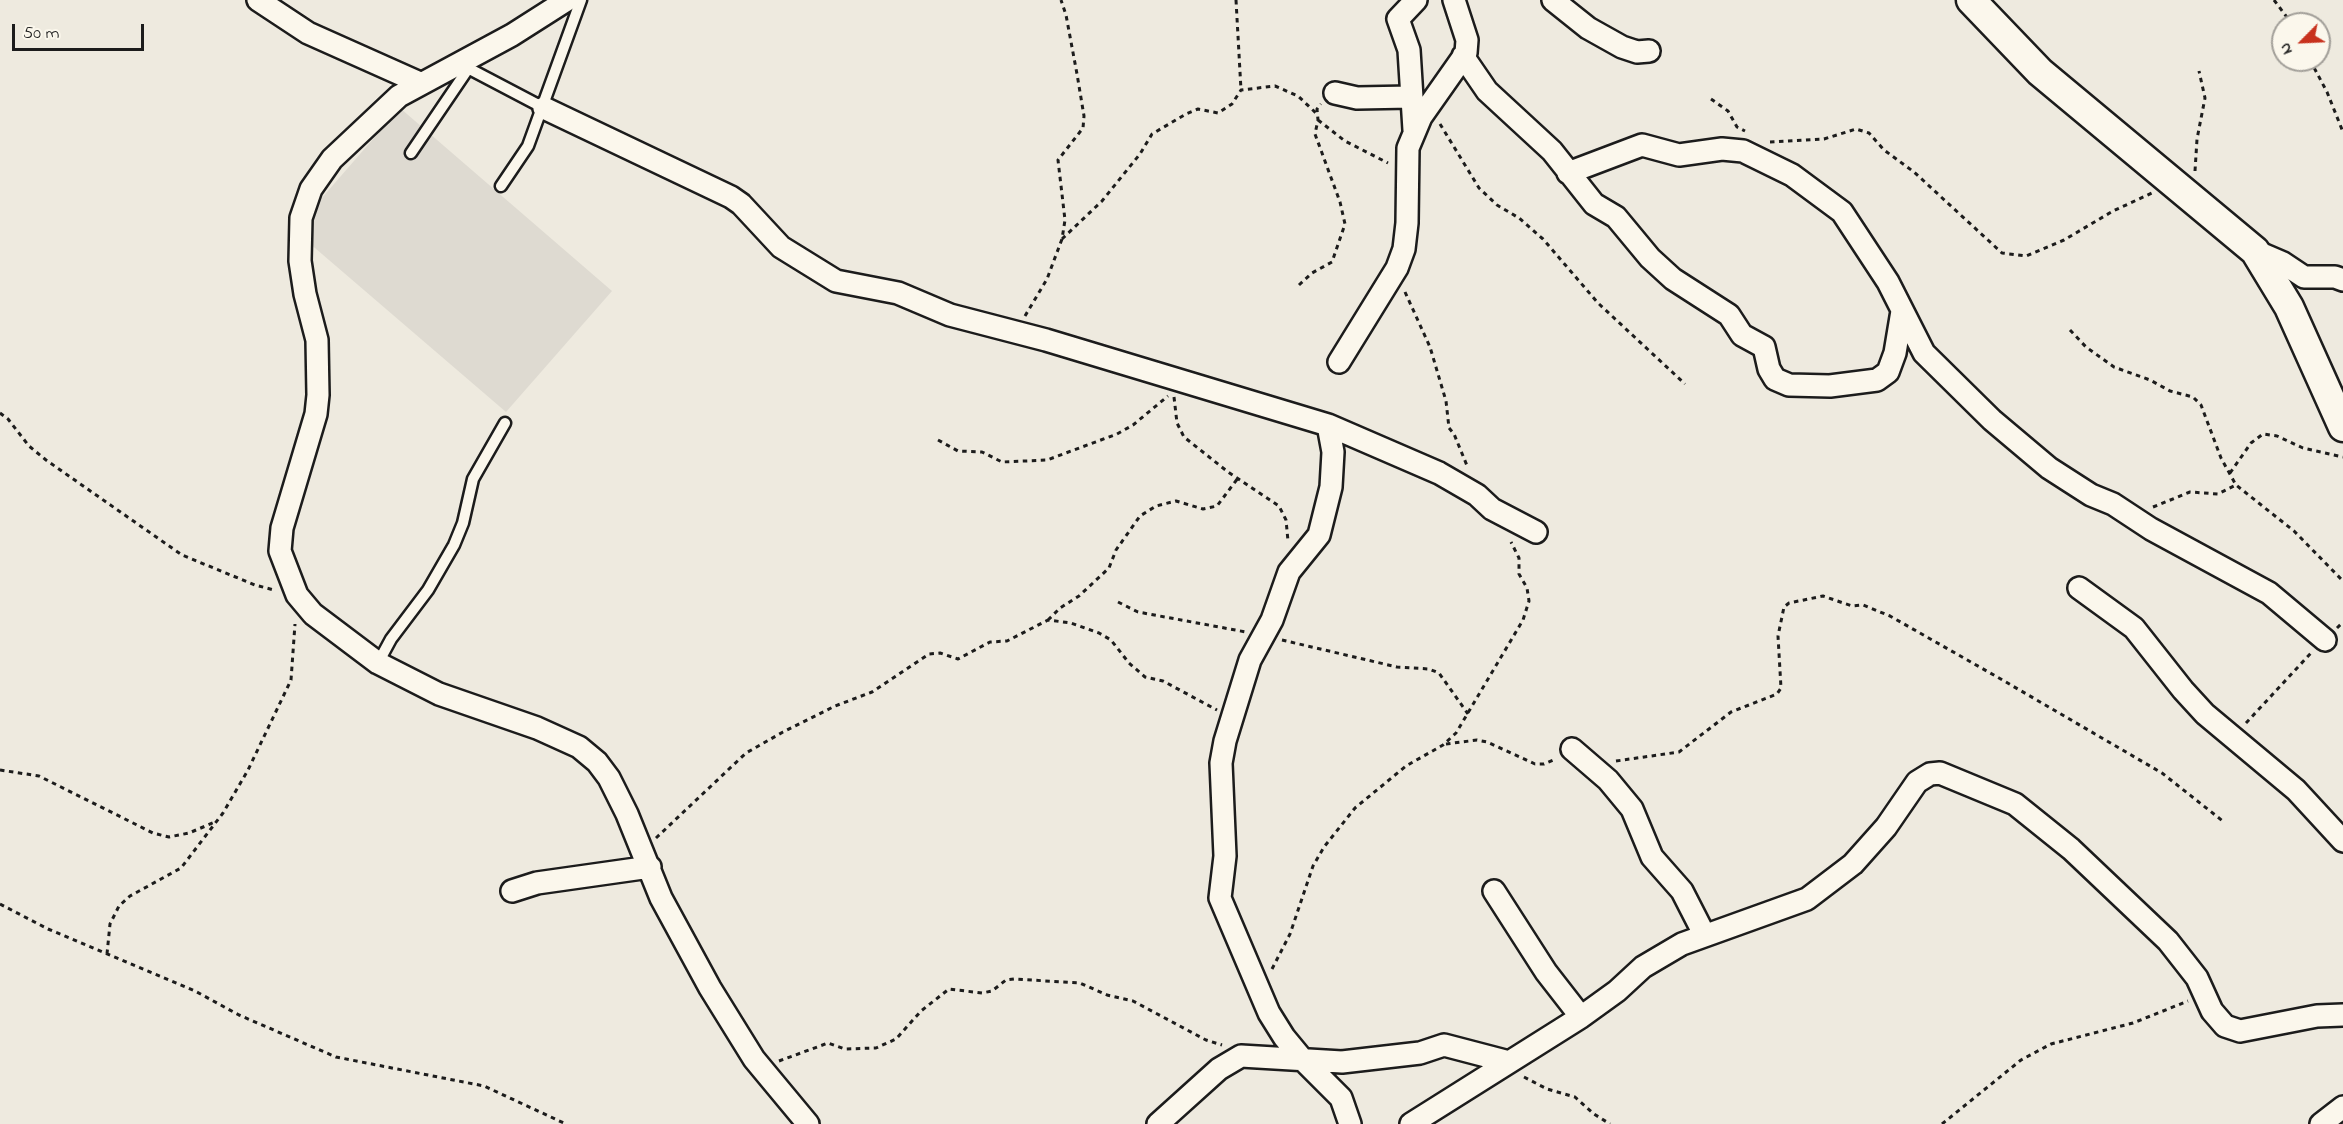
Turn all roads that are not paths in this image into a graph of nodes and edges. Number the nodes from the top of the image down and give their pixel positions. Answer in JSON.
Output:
{"nodes":[{"id":1,"x":258,"y":0,"type":"edge"},
{"id":2,"x":567,"y":0,"type":"edge"},
{"id":3,"x":581,"y":0,"type":"edge"},
{"id":4,"x":1416,"y":0,"type":"edge"},
{"id":5,"x":1454,"y":0,"type":"edge"},
{"id":6,"x":1553,"y":0,"type":"edge"},
{"id":7,"x":1971,"y":0,"type":"edge"},
{"id":8,"x":1649,"y":51,"type":"dead end"},
{"id":9,"x":1463,"y":56,"type":"junction"},
{"id":10,"x":463,"y":66,"type":"junction"},
{"id":11,"x":420,"y":83,"type":"junction"},
{"id":12,"x":1335,"y":93,"type":"road end"},
{"id":13,"x":1420,"y":101,"type":"junction"},
{"id":14,"x":544,"y":108,"type":"junction"},
{"id":15,"x":411,"y":153,"type":"dead end"},
{"id":16,"x":1568,"y":173,"type":"junction"},
{"id":17,"x":501,"y":186,"type":"dead end"},
{"id":18,"x":2255,"y":251,"type":"junction"},
{"id":19,"x":2343,"y":280,"type":"edge"},
{"id":20,"x":1902,"y":312,"type":"junction"},
{"id":21,"x":1339,"y":362,"type":"dead end"},
{"id":22,"x":505,"y":423,"type":"dead end"},
{"id":23,"x":1328,"y":425,"type":"junction"},
{"id":24,"x":2343,"y":427,"type":"edge"},
{"id":25,"x":1536,"y":532,"type":"dead end"},
{"id":26,"x":2079,"y":588,"type":"dead end"},
{"id":27,"x":2325,"y":639,"type":"road end"},
{"id":28,"x":378,"y":663,"type":"junction"},
{"id":29,"x":1572,"y":749,"type":"road end"},
{"id":30,"x":2343,"y":841,"type":"edge"},
{"id":31,"x":647,"y":859,"type":"junction"},
{"id":32,"x":512,"y":891,"type":"dead end"},
{"id":33,"x":1494,"y":891,"type":"dead end"},
{"id":34,"x":1704,"y":934,"type":"junction"},
{"id":35,"x":2343,"y":1015,"type":"edge"},
{"id":36,"x":1581,"y":1017,"type":"junction"},
{"id":37,"x":1303,"y":1060,"type":"junction"},
{"id":38,"x":1505,"y":1065,"type":"junction"},
{"id":39,"x":2343,"y":1107,"type":"edge"},
{"id":40,"x":808,"y":1124,"type":"edge"},
{"id":41,"x":1158,"y":1124,"type":"edge"},
{"id":42,"x":1350,"y":1124,"type":"edge"},
{"id":43,"x":1411,"y":1124,"type":"edge"},
{"id":44,"x":2321,"y":1124,"type":"edge"}],
"edges":[{"from":1,"to":11,"type":"street"},
{"from":2,"to":10,"type":"street"},
{"from":3,"to":14,"type":"lane"},
{"from":4,"to":13,"type":"street"},
{"from":5,"to":9,"type":"street"},
{"from":6,"to":8,"type":"street"},
{"from":7,"to":18,"type":"street"},
{"from":9,"to":13,"type":"street"},
{"from":9,"to":16,"type":"street"},
{"from":10,"to":11,"type":"street"},
{"from":10,"to":14,"type":"lane"},
{"from":10,"to":15,"type":"lane"},
{"from":11,"to":28,"type":"street"},
{"from":12,"to":13,"type":"street"},
{"from":13,"to":21,"type":"street"},
{"from":14,"to":17,"type":"lane"},
{"from":14,"to":23,"type":"street"},
{"from":16,"to":20,"type":"street"},
{"from":16,"to":20,"type":"street"},
{"from":18,"to":19,"type":"street"},
{"from":18,"to":24,"type":"street"},
{"from":20,"to":27,"type":"street"},
{"from":22,"to":28,"type":"lane"},
{"from":23,"to":25,"type":"street"},
{"from":23,"to":37,"type":"street"},
{"from":26,"to":30,"type":"street"},
{"from":28,"to":31,"type":"street"},
{"from":29,"to":34,"type":"street"},
{"from":31,"to":32,"type":"street"},
{"from":31,"to":40,"type":"street"},
{"from":33,"to":36,"type":"street"},
{"from":34,"to":35,"type":"street"},
{"from":34,"to":36,"type":"street"},
{"from":36,"to":38,"type":"street"},
{"from":37,"to":38,"type":"street"},
{"from":37,"to":41,"type":"street"},
{"from":37,"to":42,"type":"street"},
{"from":38,"to":43,"type":"street"},
{"from":39,"to":44,"type":"street"}]}
